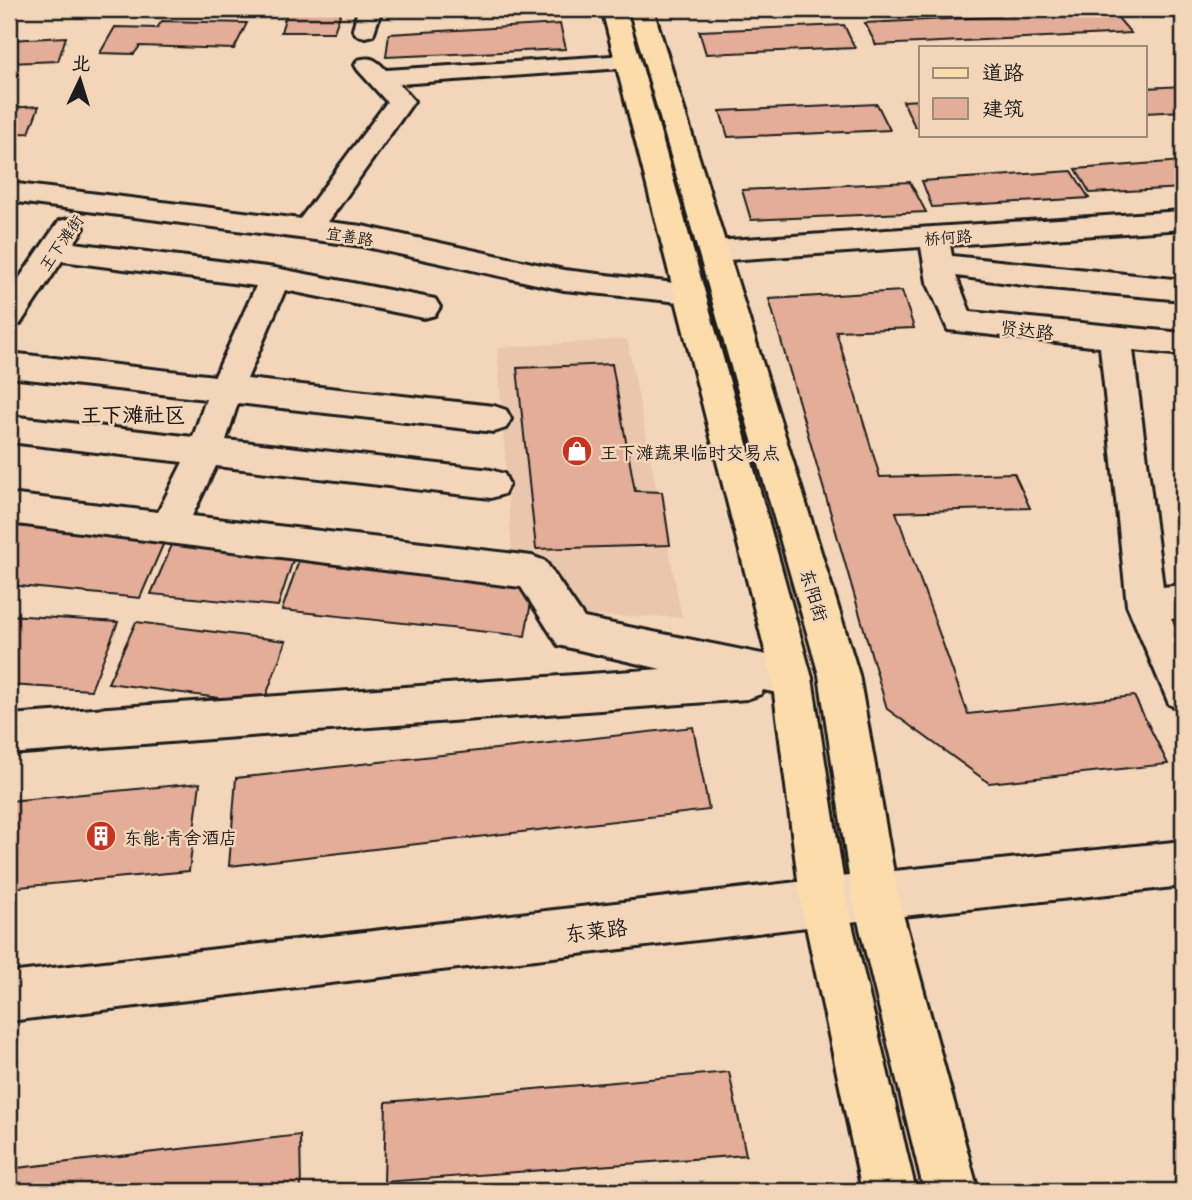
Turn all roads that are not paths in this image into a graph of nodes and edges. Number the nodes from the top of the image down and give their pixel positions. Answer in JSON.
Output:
{"nodes":[{"id":1,"x":614,"y":9,"type":"edge"},
{"id":2,"x":641,"y":9,"type":"edge"},
{"id":3,"x":628,"y":62,"type":"junction"},
{"id":4,"x":9,"y":192,"type":"edge"},
{"id":5,"x":87,"y":202,"type":"junction"},
{"id":6,"x":1183,"y":220,"type":"edge"},
{"id":7,"x":308,"y":229,"type":"junction"},
{"id":8,"x":54,"y":250,"type":"junction"},
{"id":9,"x":937,"y":250,"type":"junction"},
{"id":10,"x":713,"y":251,"type":"junction"},
{"id":11,"x":275,"y":278,"type":"junction"},
{"id":12,"x":1183,"y":290,"type":"edge"},
{"id":13,"x":689,"y":293,"type":"junction"},
{"id":14,"x":424,"y":307,"type":"dead end"},
{"id":15,"x":9,"y":316,"type":"edge"},
{"id":16,"x":1115,"y":338,"type":"junction"},
{"id":17,"x":1183,"y":344,"type":"edge"},
{"id":18,"x":9,"y":365,"type":"edge"},
{"id":19,"x":226,"y":389,"type":"junction"},
{"id":20,"x":494,"y":419,"type":"dead end"},
{"id":21,"x":9,"y":429,"type":"edge"},
{"id":22,"x":205,"y":450,"type":"junction"},
{"id":23,"x":491,"y":484,"type":"dead end"},
{"id":24,"x":9,"y":509,"type":"edge"},
{"id":25,"x":168,"y":528,"type":"junction"},
{"id":26,"x":1183,"y":601,"type":"edge"},
{"id":27,"x":1146,"y":605,"type":"junction"},
{"id":28,"x":792,"y":678,"type":"junction"},
{"id":29,"x":1183,"y":691,"type":"edge"},
{"id":30,"x":9,"y":735,"type":"edge"},
{"id":31,"x":1183,"y":863,"type":"edge"},
{"id":32,"x":875,"y":896,"type":"junction"},
{"id":33,"x":824,"y":903,"type":"junction"},
{"id":34,"x":9,"y":997,"type":"edge"},
{"id":35,"x":889,"y":1191,"type":"edge"},
{"id":36,"x":951,"y":1191,"type":"edge"}],
"edges":[{"from":1,"to":3,"type":"main road"},
{"from":2,"to":10,"type":"main road","name":"东阳街"},
{"from":3,"to":7,"type":"street"},
{"from":3,"to":13,"type":"main road"},
{"from":4,"to":5,"type":"street","name":"宜善路"},
{"from":5,"to":7,"type":"street","name":"宜善路"},
{"from":5,"to":8,"type":"street","name":"王下滩街"},
{"from":6,"to":9,"type":"street","name":"桥何路"},
{"from":7,"to":13,"type":"street","name":"宜善路"},
{"from":8,"to":11,"type":"street"},
{"from":8,"to":15,"type":"street","name":"王下滩街"},
{"from":9,"to":10,"type":"street","name":"桥何路"},
{"from":9,"to":12,"type":"street"},
{"from":9,"to":16,"type":"street","name":"贤达路"},
{"from":10,"to":32,"type":"main road","name":"东阳街"},
{"from":11,"to":14,"type":"street"},
{"from":11,"to":19,"type":"street"},
{"from":13,"to":28,"type":"main road"},
{"from":16,"to":17,"type":"street","name":"贤达路"},
{"from":16,"to":27,"type":"street"},
{"from":18,"to":19,"type":"street"},
{"from":19,"to":20,"type":"street"},
{"from":19,"to":22,"type":"street"},
{"from":21,"to":22,"type":"street"},
{"from":22,"to":23,"type":"street"},
{"from":22,"to":25,"type":"street"},
{"from":24,"to":25,"type":"street"},
{"from":25,"to":28,"type":"street"},
{"from":26,"to":27,"type":"street"},
{"from":27,"to":29,"type":"street"},
{"from":28,"to":30,"type":"street"},
{"from":28,"to":33,"type":"main road"},
{"from":31,"to":32,"type":"street","name":"东莱路"},
{"from":32,"to":33,"type":"street","name":"东莱路"},
{"from":32,"to":36,"type":"main road","name":"东阳街"},
{"from":33,"to":34,"type":"street","name":"东莱路"},
{"from":33,"to":35,"type":"main road"}]}
